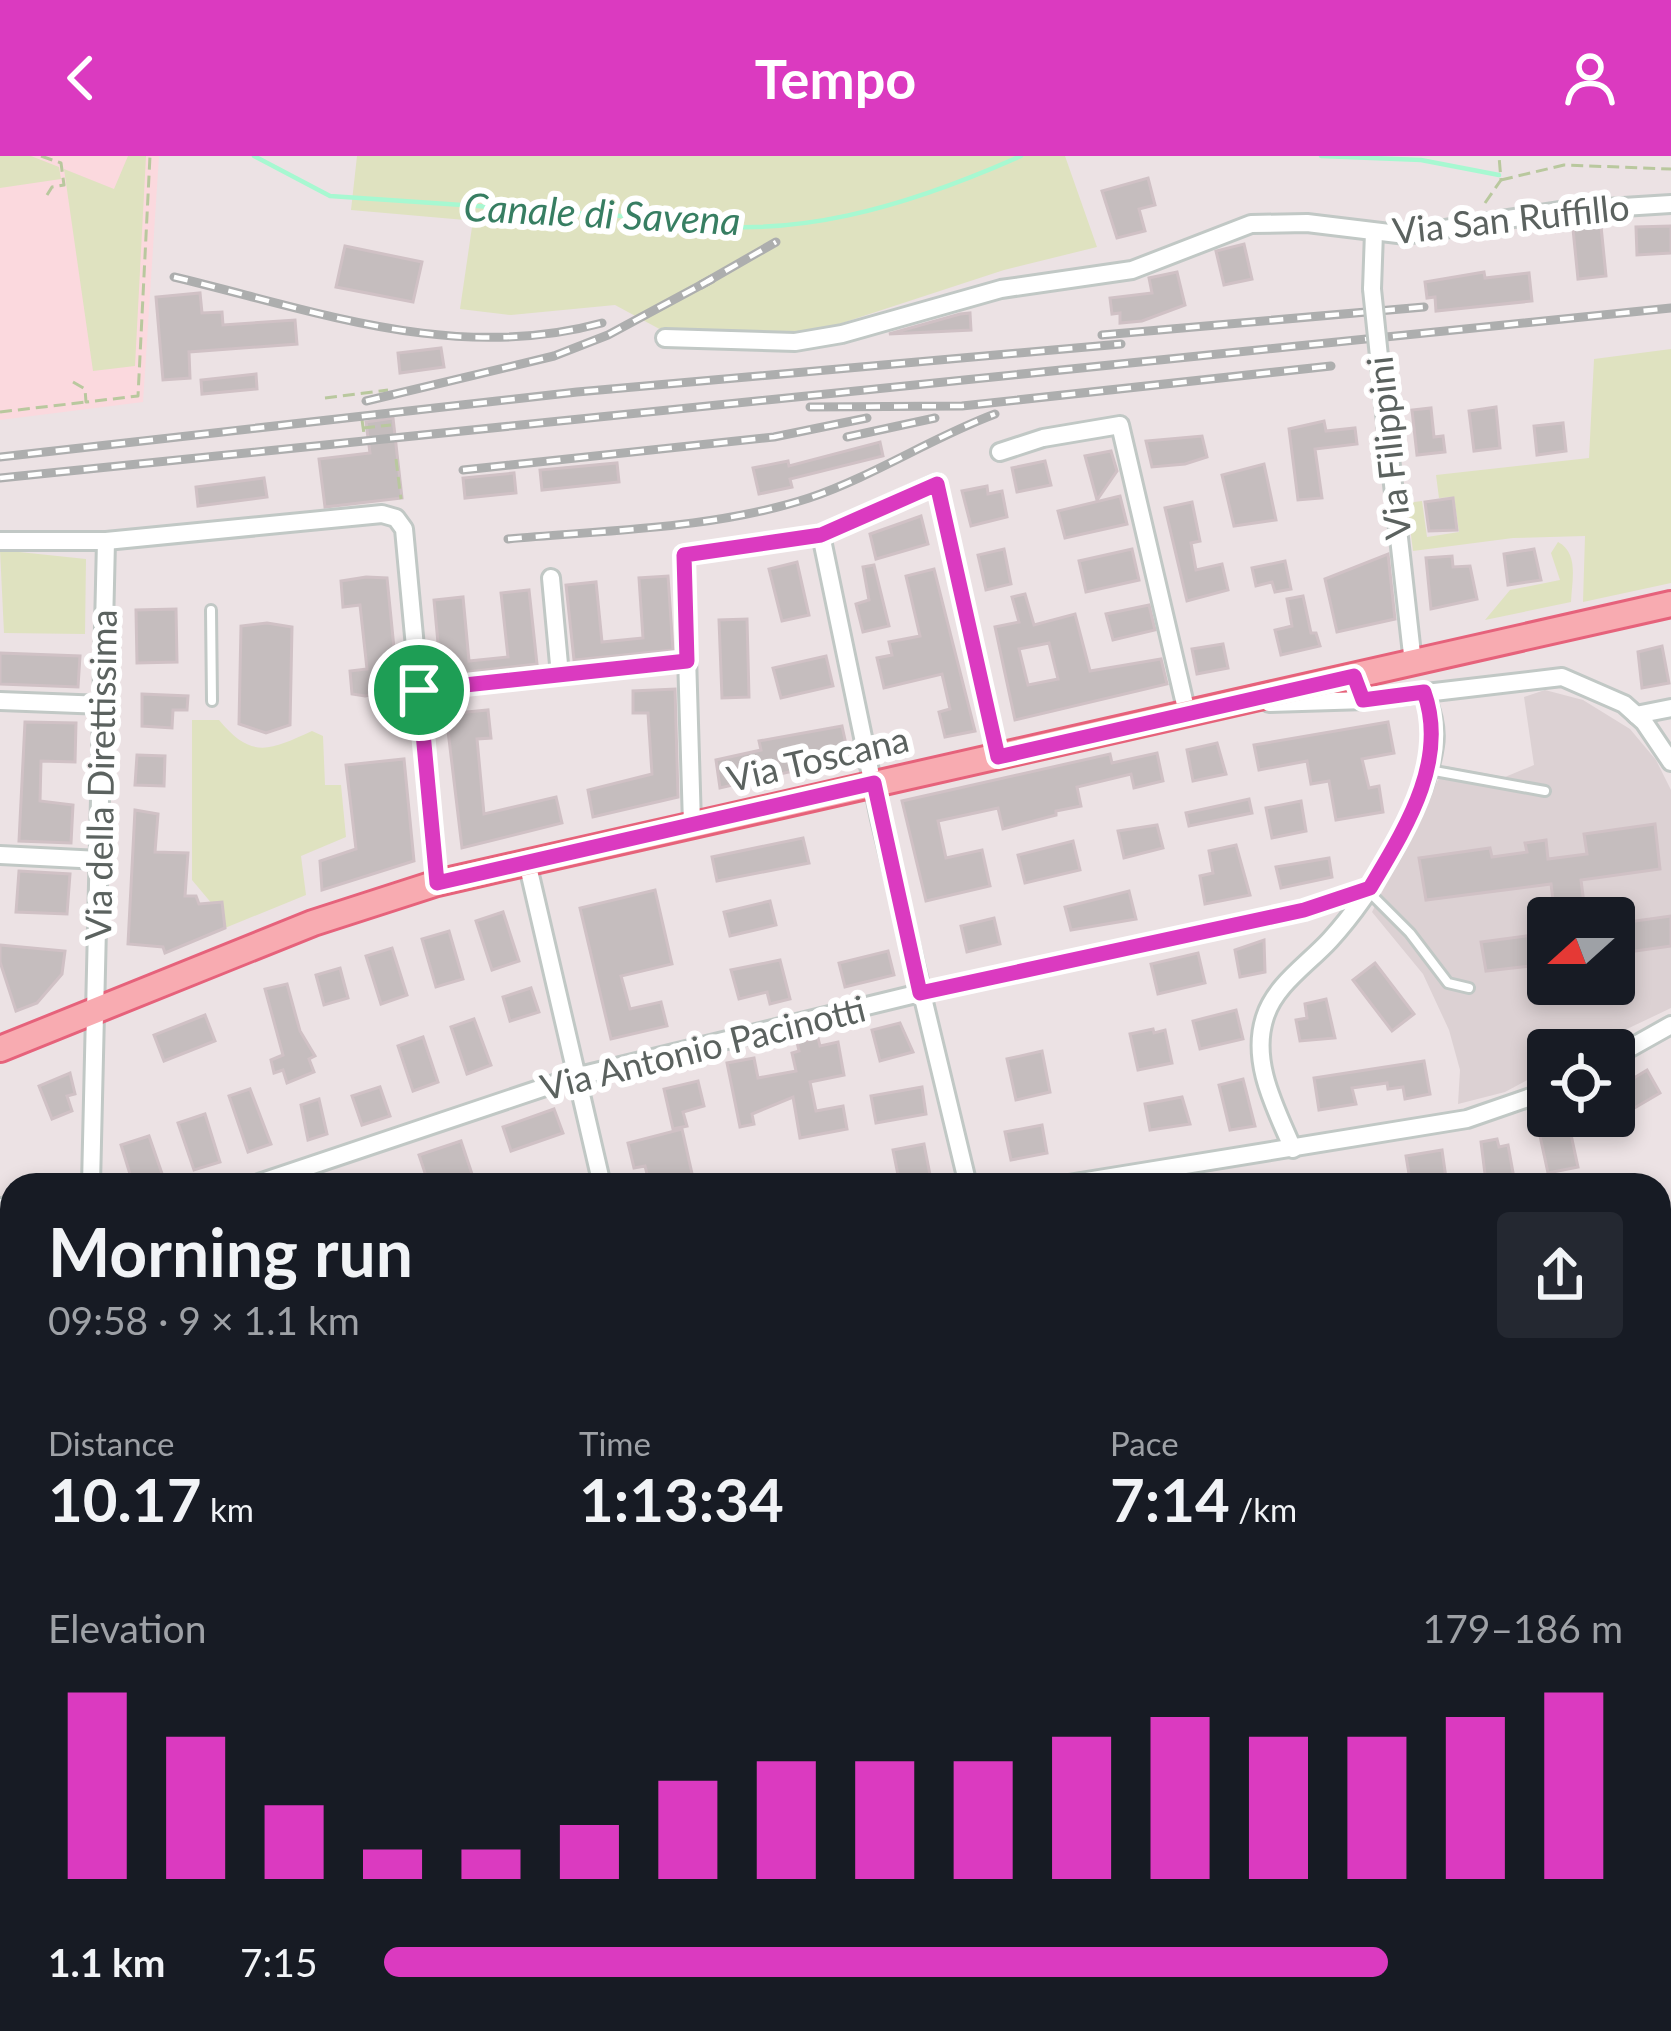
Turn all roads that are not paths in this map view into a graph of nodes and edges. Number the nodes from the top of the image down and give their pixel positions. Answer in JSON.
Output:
{"nodes":[{"id":1,"x":1671,"y":204,"type":"edge"},
{"id":2,"x":1374,"y":232,"type":"junction"},
{"id":3,"x":664,"y":338,"type":"dead end"},
{"id":4,"x":1000,"y":452,"type":"dead end"},
{"id":5,"x":821,"y":535,"type":"junction"},
{"id":6,"x":0,"y":541,"type":"edge"},
{"id":7,"x":106,"y":541,"type":"junction"},
{"id":8,"x":551,"y":578,"type":"dead end"},
{"id":9,"x":1671,"y":604,"type":"edge"},
{"id":10,"x":211,"y":610,"type":"dead end"},
{"id":11,"x":687,"y":661,"type":"junction"},
{"id":12,"x":1412,"y":663,"type":"junction"},
{"id":13,"x":560,"y":675,"type":"junction"},
{"id":14,"x":1354,"y":676,"type":"junction"},
{"id":15,"x":419,"y":690,"type":"junction"},
{"id":16,"x":1424,"y":692,"type":"junction"},
{"id":17,"x":212,"y":700,"type":"dead end"},
{"id":18,"x":1366,"y":700,"type":"junction"},
{"id":19,"x":0,"y":701,"type":"edge"},
{"id":20,"x":1232,"y":704,"type":"junction"},
{"id":21,"x":104,"y":705,"type":"junction"},
{"id":22,"x":1671,"y":708,"type":"edge"},
{"id":23,"x":1187,"y":713,"type":"junction"},
{"id":24,"x":1636,"y":715,"type":"junction"},
{"id":25,"x":998,"y":757,"type":"junction"},
{"id":26,"x":1671,"y":762,"type":"edge"},
{"id":27,"x":1428,"y":770,"type":"junction"},
{"id":28,"x":874,"y":783,"type":"junction"},
{"id":29,"x":1545,"y":791,"type":"dead end"},
{"id":30,"x":692,"y":824,"type":"junction"},
{"id":31,"x":0,"y":855,"type":"edge"},
{"id":32,"x":100,"y":860,"type":"junction"},
{"id":33,"x":527,"y":862,"type":"junction"},
{"id":34,"x":437,"y":883,"type":"junction"},
{"id":35,"x":1369,"y":889,"type":"junction"},
{"id":36,"x":1468,"y":988,"type":"dead end"},
{"id":37,"x":920,"y":993,"type":"junction"},
{"id":38,"x":96,"y":1010,"type":"junction"},
{"id":39,"x":1671,"y":1024,"type":"edge"},
{"id":40,"x":1635,"y":1045,"type":"edge"},
{"id":41,"x":0,"y":1049,"type":"edge"},
{"id":42,"x":575,"y":1076,"type":"junction"},
{"id":43,"x":1527,"y":1098,"type":"edge"},
{"id":44,"x":1293,"y":1149,"type":"junction"},
{"id":45,"x":91,"y":1173,"type":"edge"},
{"id":46,"x":288,"y":1173,"type":"edge"},
{"id":47,"x":599,"y":1173,"type":"edge"},
{"id":48,"x":965,"y":1173,"type":"edge"},
{"id":49,"x":1139,"y":1173,"type":"edge"}],
"edges":[{"from":1,"to":2,"type":"street","name":"Via San Ruffillo"},
{"from":2,"to":3,"type":"street","name":"Via San Ruffillo"},
{"from":2,"to":12,"type":"street","name":"Via Filippini","bridge":true},
{"from":4,"to":23,"type":"street"},
{"from":5,"to":11,"type":"street"},
{"from":5,"to":25,"type":"street"},
{"from":5,"to":28,"type":"street"},
{"from":6,"to":7,"type":"street"},
{"from":7,"to":15,"type":"street"},
{"from":7,"to":21,"type":"street","name":"Via della Direttissima"},
{"from":8,"to":13,"type":"street"},
{"from":9,"to":12,"type":"main road","name":"Via Toscana"},
{"from":10,"to":17,"type":"lane"},
{"from":11,"to":13,"type":"street"},
{"from":11,"to":30,"type":"street"},
{"from":12,"to":14,"type":"main road","name":"Via Toscana"},
{"from":13,"to":15,"type":"street"},
{"from":14,"to":18,"type":"street"},
{"from":14,"to":20,"type":"main road","name":"Via Toscana"},
{"from":15,"to":34,"type":"street"},
{"from":16,"to":18,"type":"street"},
{"from":16,"to":24,"type":"street"},
{"from":16,"to":27,"type":"street"},
{"from":18,"to":20,"type":"street"},
{"from":19,"to":21,"type":"street"},
{"from":20,"to":23,"type":"main road","name":"Via Toscana"},
{"from":21,"to":32,"type":"street","name":"Via della Direttissima"},
{"from":22,"to":24,"type":"street"},
{"from":23,"to":25,"type":"main road","name":"Via Toscana"},
{"from":24,"to":26,"type":"street"},
{"from":25,"to":28,"type":"main road","name":"Via Toscana"},
{"from":27,"to":29,"type":"lane"},
{"from":27,"to":35,"type":"street"},
{"from":28,"to":30,"type":"main road","name":"Via Toscana"},
{"from":28,"to":37,"type":"street"},
{"from":30,"to":33,"type":"main road","name":"Via Toscana"},
{"from":31,"to":32,"type":"street"},
{"from":32,"to":38,"type":"street","name":"Via della Direttissima"},
{"from":33,"to":34,"type":"main road","name":"Via Toscana"},
{"from":33,"to":42,"type":"street"},
{"from":34,"to":38,"type":"main road","name":"Via Toscana"},
{"from":35,"to":36,"type":"lane"},
{"from":35,"to":37,"type":"street","name":"Via Antonio Pacinotti"},
{"from":35,"to":44,"type":"street"},
{"from":37,"to":42,"type":"street","name":"Via Antonio Pacinotti"},
{"from":37,"to":48,"type":"street"},
{"from":38,"to":41,"type":"main road","name":"Via Toscana"},
{"from":38,"to":45,"type":"street","name":"Via della Direttissima"},
{"from":39,"to":40,"type":"street"},
{"from":42,"to":46,"type":"street","name":"Via Antonio Pacinotti"},
{"from":42,"to":47,"type":"street"},
{"from":43,"to":44,"type":"street"},
{"from":44,"to":49,"type":"street"}]}
